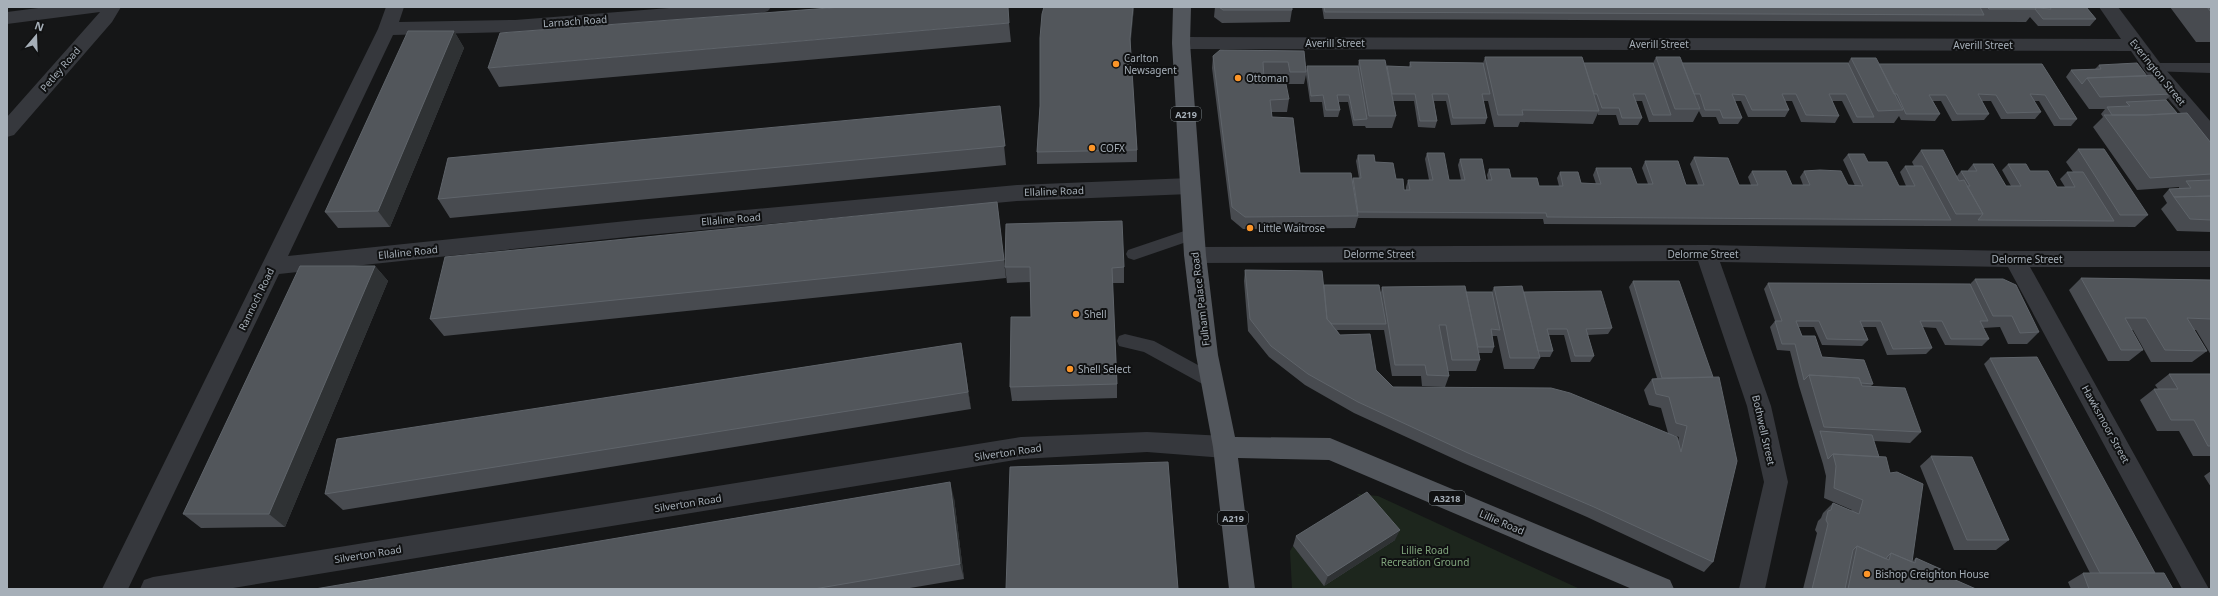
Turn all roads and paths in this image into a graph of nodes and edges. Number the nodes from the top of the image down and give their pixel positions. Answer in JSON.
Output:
{"nodes":[{"id":1,"x":95,"y":7,"type":"edge"},
{"id":2,"x":112,"y":7,"type":"edge"},
{"id":3,"x":395,"y":7,"type":"edge"},
{"id":4,"x":762,"y":7,"type":"edge"},
{"id":5,"x":1182,"y":7,"type":"edge"},
{"id":6,"x":2108,"y":7,"type":"edge"},
{"id":7,"x":7,"y":18,"type":"edge"},
{"id":8,"x":387,"y":28,"type":"junction"},
{"id":9,"x":1181,"y":43,"type":"junction"},
{"id":10,"x":2136,"y":45,"type":"junction"},
{"id":11,"x":2153,"y":68,"type":"junction"},
{"id":12,"x":2211,"y":68,"type":"edge"},
{"id":13,"x":7,"y":130,"type":"edge"},
{"id":14,"x":2211,"y":135,"type":"edge"},
{"id":15,"x":1190,"y":186,"type":"junction"},
{"id":16,"x":1194,"y":245,"type":"junction"},
{"id":17,"x":1706,"y":253,"type":"junction"},
{"id":18,"x":1134,"y":254,"type":"dead end"},
{"id":19,"x":2014,"y":259,"type":"junction"},
{"id":20,"x":2211,"y":259,"type":"edge"},
{"id":21,"x":272,"y":266,"type":"junction"},
{"id":22,"x":1125,"y":341,"type":"dead end"},
{"id":23,"x":1212,"y":381,"type":"junction"},
{"id":24,"x":1225,"y":447,"type":"junction"},
{"id":25,"x":115,"y":589,"type":"edge"},
{"id":26,"x":153,"y":589,"type":"edge"},
{"id":27,"x":1242,"y":589,"type":"edge"},
{"id":28,"x":1661,"y":589,"type":"edge"},
{"id":29,"x":1752,"y":589,"type":"edge"},
{"id":30,"x":2196,"y":589,"type":"edge"}],
"edges":[{"from":1,"to":7,"type":"street"},
{"from":2,"to":13,"type":"street","name":"Petley Road"},
{"from":3,"to":8,"type":"street","name":"Rannoch Road"},
{"from":4,"to":8,"type":"street","name":"Larnach Road"},
{"from":5,"to":9,"type":"main road","name":"Fulham Palace Road","number":"A219"},
{"from":6,"to":10,"type":"street","name":"Everington Street"},
{"from":8,"to":21,"type":"street","name":"Rannoch Road"},
{"from":9,"to":10,"type":"street","name":"Averill Street"},
{"from":9,"to":15,"type":"main road","name":"Fulham Palace Road","number":"A219"},
{"from":10,"to":11,"type":"street","name":"Everington Street"},
{"from":11,"to":12,"type":"lane"},
{"from":11,"to":14,"type":"street","name":"Everington Street"},
{"from":15,"to":16,"type":"main road","name":"Fulham Palace Road","number":"A219"},
{"from":15,"to":21,"type":"street","name":"Ellaline Road"},
{"from":16,"to":17,"type":"street","name":"Delorme Street"},
{"from":16,"to":18,"type":"lane"},
{"from":16,"to":23,"type":"main road","name":"Fulham Palace Road","number":"A219"},
{"from":17,"to":19,"type":"street","name":"Delorme Street"},
{"from":17,"to":29,"type":"street","name":"Bothwell Street"},
{"from":19,"to":20,"type":"street","name":"Delorme Street"},
{"from":19,"to":30,"type":"street","name":"Hawksmoor Street"},
{"from":21,"to":25,"type":"street","name":"Rannoch Road"},
{"from":22,"to":23,"type":"lane"},
{"from":23,"to":24,"type":"main road","name":"Fulham Palace Road","number":"A219"},
{"from":24,"to":26,"type":"street","name":"Silverton Road"},
{"from":24,"to":27,"type":"main road","name":"Fulham Palace Road","number":"A219"},
{"from":24,"to":28,"type":"main road","name":"Lillie Road","number":"A3218"}]}
